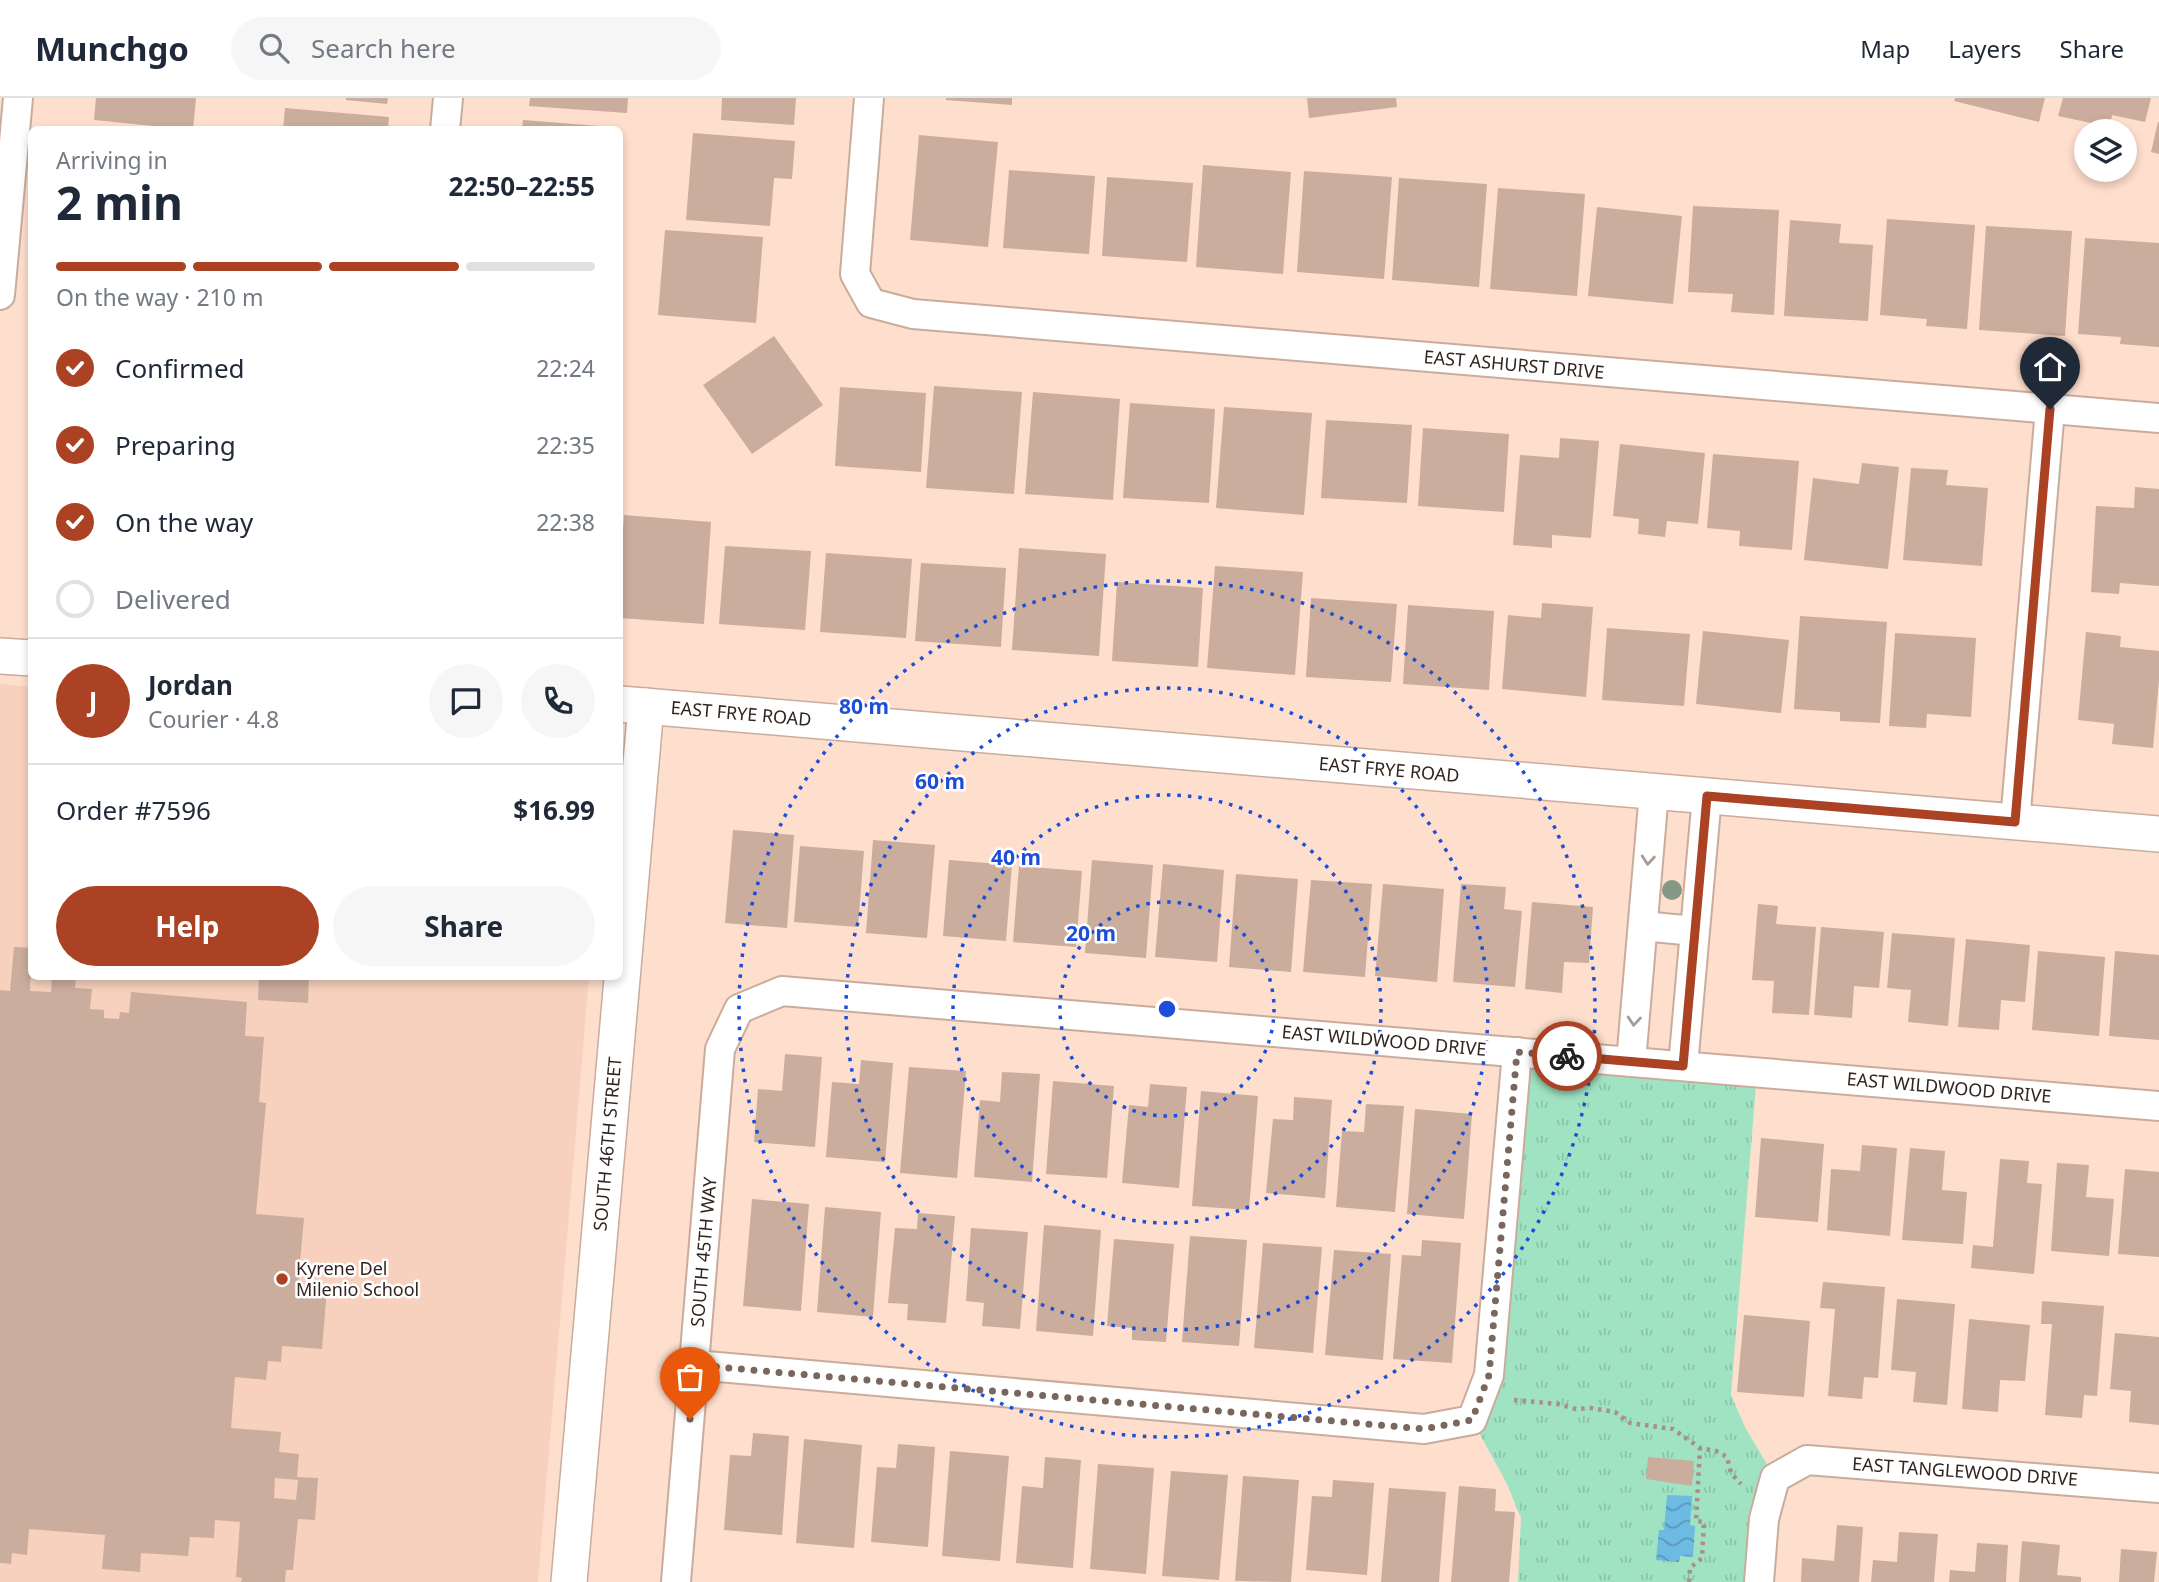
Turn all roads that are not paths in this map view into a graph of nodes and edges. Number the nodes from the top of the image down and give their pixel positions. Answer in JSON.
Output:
{"nodes":[{"id":1,"x":18,"y":98,"type":"edge"},
{"id":2,"x":448,"y":98,"type":"edge"},
{"id":3,"x":869,"y":98,"type":"edge"},
{"id":4,"x":446,"y":126,"type":"edge"},
{"id":5,"x":0,"y":295,"type":"edge"},
{"id":6,"x":2050,"y":409,"type":"junction"},
{"id":7,"x":2159,"y":418,"type":"edge"},
{"id":8,"x":0,"y":656,"type":"edge"},
{"id":9,"x":28,"y":658,"type":"edge"},
{"id":10,"x":633,"y":705,"type":"edge"},
{"id":11,"x":1654,"y":792,"type":"junction"},
{"id":12,"x":1707,"y":796,"type":"junction"},
{"id":13,"x":2015,"y":822,"type":"junction"},
{"id":14,"x":2159,"y":835,"type":"edge"},
{"id":15,"x":623,"y":842,"type":"edge"},
{"id":16,"x":1643,"y":926,"type":"junction"},
{"id":17,"x":1694,"y":931,"type":"junction"},
{"id":18,"x":613,"y":980,"type":"edge"},
{"id":19,"x":739,"y":1009,"type":"joint"},
{"id":20,"x":1517,"y":1052,"type":"junction"},
{"id":21,"x":1631,"y":1062,"type":"junction"},
{"id":22,"x":1683,"y":1066,"type":"junction"},
{"id":23,"x":2159,"y":1106,"type":"edge"},
{"id":24,"x":695,"y":1365,"type":"junction"},
{"id":25,"x":2159,"y":1488,"type":"edge"},
{"id":26,"x":569,"y":1582,"type":"edge"},
{"id":27,"x":676,"y":1582,"type":"edge"},
{"id":28,"x":1759,"y":1582,"type":"edge"}],
"edges":[{"from":1,"to":5,"type":"street"},
{"from":2,"to":4,"type":"street"},
{"from":3,"to":6,"type":"street","name":"EAST ASHURST DRIVE"},
{"from":6,"to":7,"type":"street","name":"EAST ASHURST DRIVE"},
{"from":6,"to":13,"type":"street"},
{"from":8,"to":9,"type":"street"},
{"from":10,"to":11,"type":"street","name":"EAST FRYE ROAD"},
{"from":10,"to":15,"type":"street","name":"SOUTH 46TH STREET"},
{"from":11,"to":12,"type":"street","name":"EAST FRYE ROAD"},
{"from":11,"to":16,"type":"street","one_way":true},
{"from":12,"to":13,"type":"street","name":"EAST FRYE ROAD"},
{"from":12,"to":17,"type":"street"},
{"from":13,"to":14,"type":"street","name":"EAST FRYE ROAD"},
{"from":16,"to":17,"type":"street"},
{"from":16,"to":21,"type":"street","one_way":true},
{"from":17,"to":22,"type":"street"},
{"from":18,"to":26,"type":"street","name":"SOUTH 46TH STREET"},
{"from":19,"to":20,"type":"street","name":"EAST WILDWOOD DRIVE"},
{"from":19,"to":24,"type":"street","name":"SOUTH 45TH WAY"},
{"from":20,"to":21,"type":"street","name":"EAST WILDWOOD DRIVE"},
{"from":20,"to":24,"type":"street"},
{"from":21,"to":22,"type":"street","name":"EAST WILDWOOD DRIVE"},
{"from":22,"to":23,"type":"street","name":"EAST WILDWOOD DRIVE"},
{"from":24,"to":27,"type":"street","name":"SOUTH 45TH WAY"},
{"from":25,"to":28,"type":"street","name":"EAST TANGLEWOOD DRIVE"}]}
